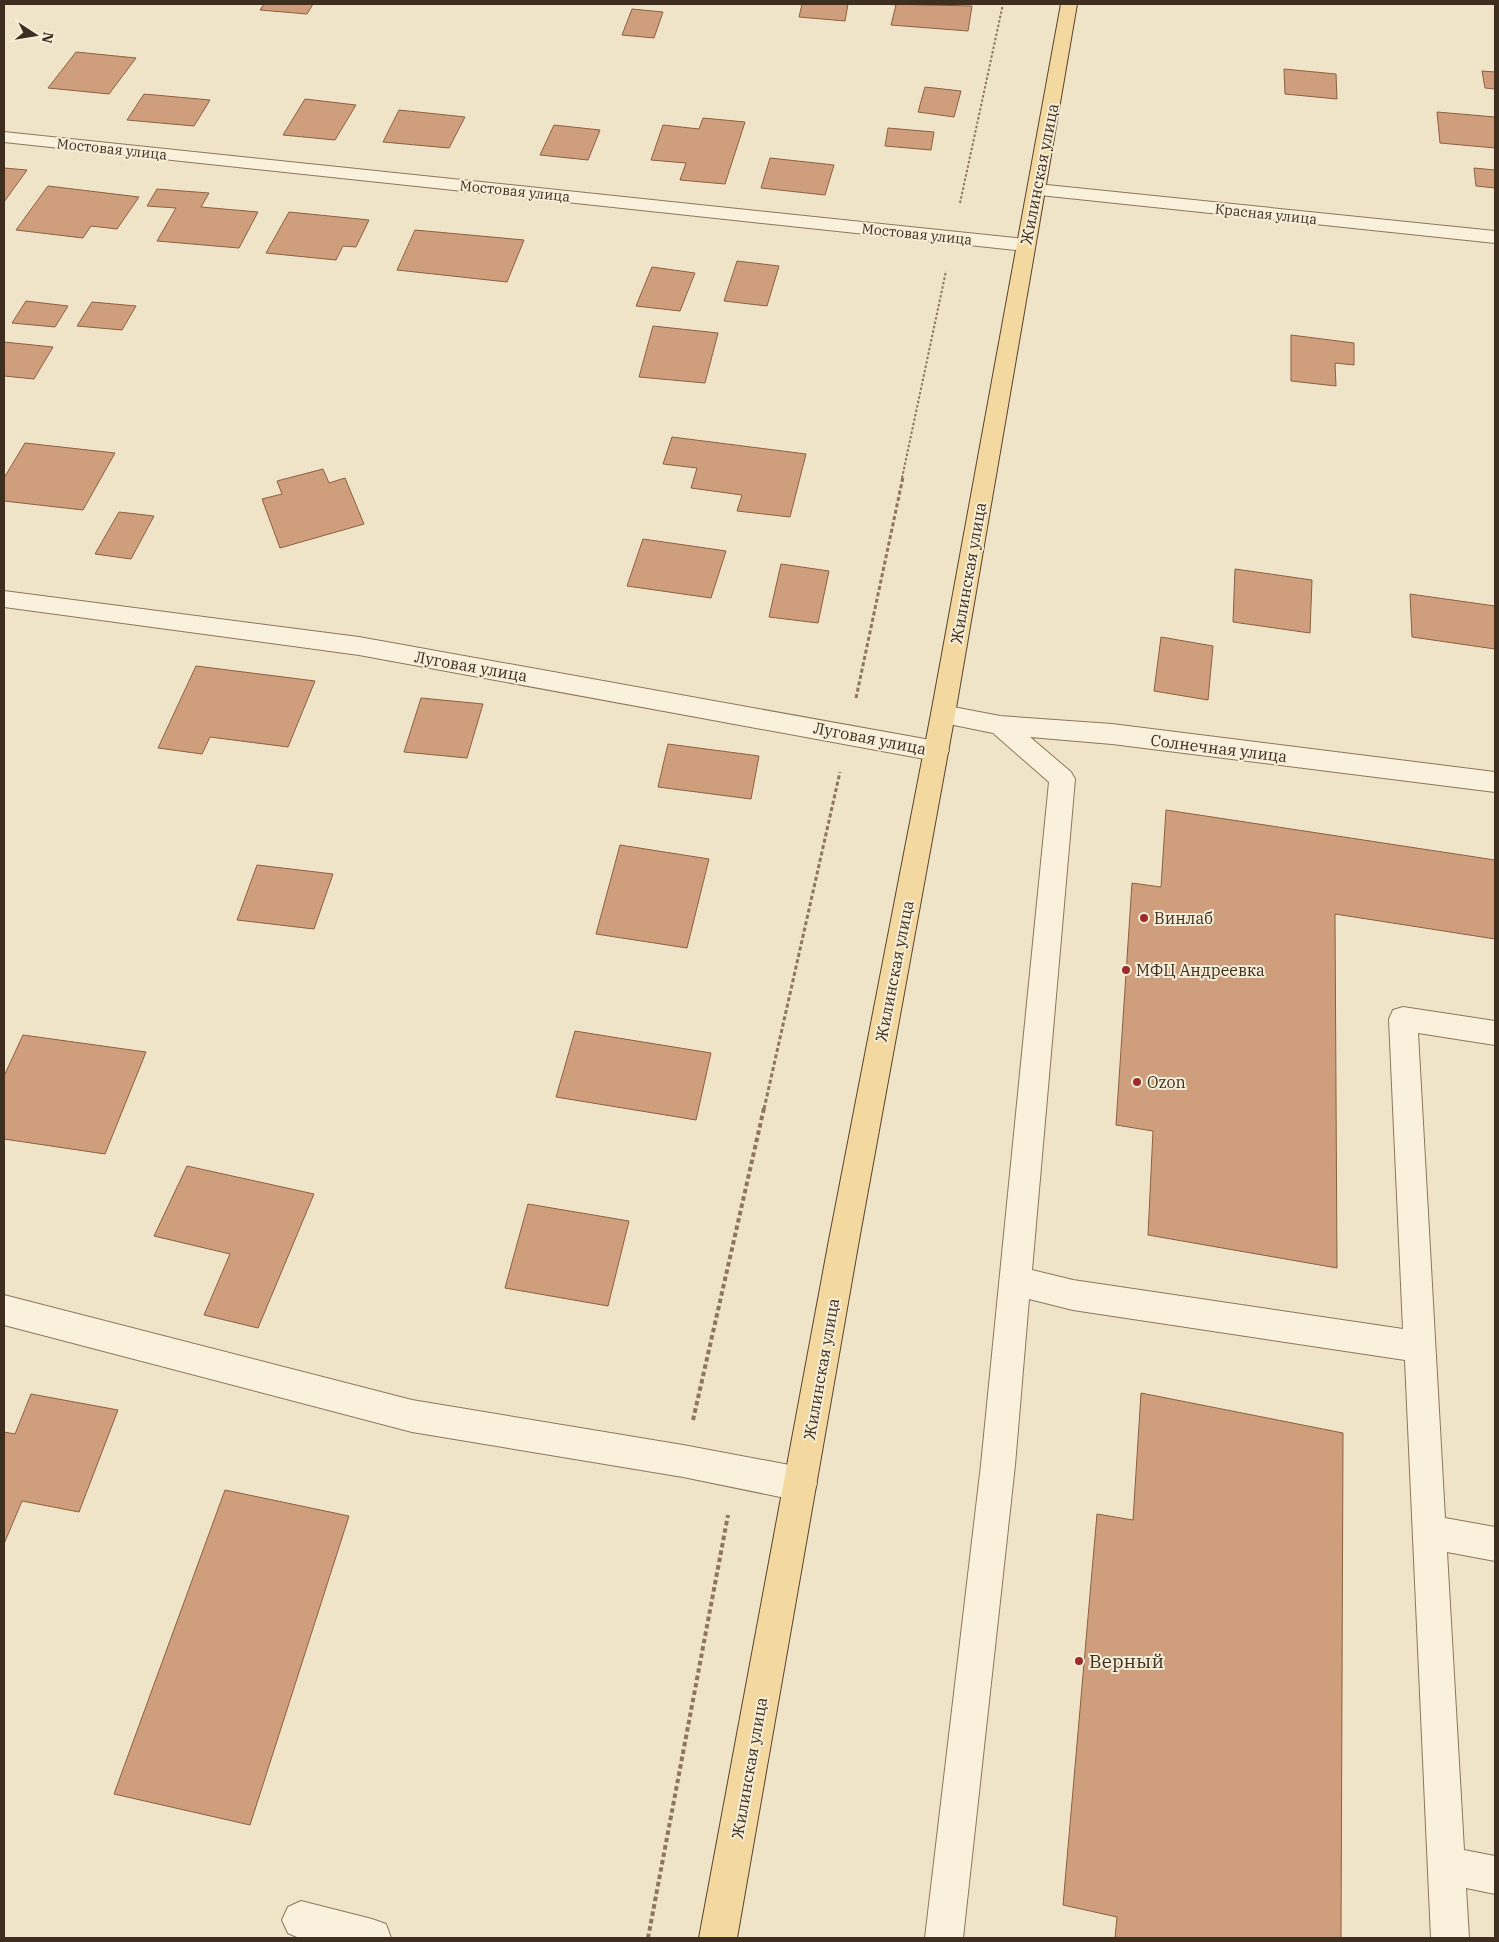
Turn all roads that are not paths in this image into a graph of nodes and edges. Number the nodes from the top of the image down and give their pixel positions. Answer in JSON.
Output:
{"nodes":[{"id":1,"x":1069,"y":4,"type":"edge"},
{"id":2,"x":4,"y":137,"type":"edge"},
{"id":3,"x":1037,"y":190,"type":"junction"},
{"id":4,"x":1495,"y":237,"type":"edge"},
{"id":5,"x":1025,"y":245,"type":"junction"},
{"id":6,"x":4,"y":599,"type":"edge"},
{"id":7,"x":943,"y":714,"type":"junction"},
{"id":8,"x":1000,"y":726,"type":"junction"},
{"id":9,"x":936,"y":751,"type":"junction"},
{"id":10,"x":1495,"y":782,"type":"edge"},
{"id":11,"x":1495,"y":1033,"type":"edge"},
{"id":12,"x":1016,"y":1281,"type":"junction"},
{"id":13,"x":4,"y":1310,"type":"edge"},
{"id":14,"x":1421,"y":1347,"type":"junction"},
{"id":15,"x":800,"y":1484,"type":"junction"},
{"id":16,"x":1430,"y":1532,"type":"junction"},
{"id":17,"x":1495,"y":1544,"type":"edge"},
{"id":18,"x":1446,"y":1865,"type":"junction"},
{"id":19,"x":1495,"y":1875,"type":"edge"},
{"id":20,"x":301,"y":1920,"type":"dead end"},
{"id":21,"x":372,"y":1938,"type":"edge"},
{"id":22,"x":718,"y":1938,"type":"edge"},
{"id":23,"x":944,"y":1938,"type":"edge"},
{"id":24,"x":1450,"y":1938,"type":"edge"}],
"edges":[{"from":1,"to":3,"type":"main road","name":"Жилинская улица"},
{"from":2,"to":5,"type":"street","name":"Мостовая улица"},
{"from":3,"to":4,"type":"street","name":"Красная улица"},
{"from":3,"to":5,"type":"main road","name":"Жилинская улица"},
{"from":5,"to":7,"type":"main road","name":"Жилинская улица"},
{"from":6,"to":9,"type":"street","name":"Луговая улица"},
{"from":7,"to":8,"type":"street","name":"Солнечная улица"},
{"from":7,"to":9,"type":"main road","name":"Жилинская улица"},
{"from":8,"to":10,"type":"street","name":"Солнечная улица"},
{"from":8,"to":12,"type":"street"},
{"from":9,"to":15,"type":"main road","name":"Жилинская улица"},
{"from":11,"to":14,"type":"street"},
{"from":12,"to":14,"type":"street"},
{"from":12,"to":23,"type":"street"},
{"from":13,"to":15,"type":"street"},
{"from":14,"to":16,"type":"street"},
{"from":15,"to":22,"type":"main road","name":"Жилинская улица"},
{"from":16,"to":17,"type":"street"},
{"from":16,"to":18,"type":"street"},
{"from":18,"to":19,"type":"street"},
{"from":18,"to":24,"type":"street"},
{"from":20,"to":21,"type":"street"}]}
